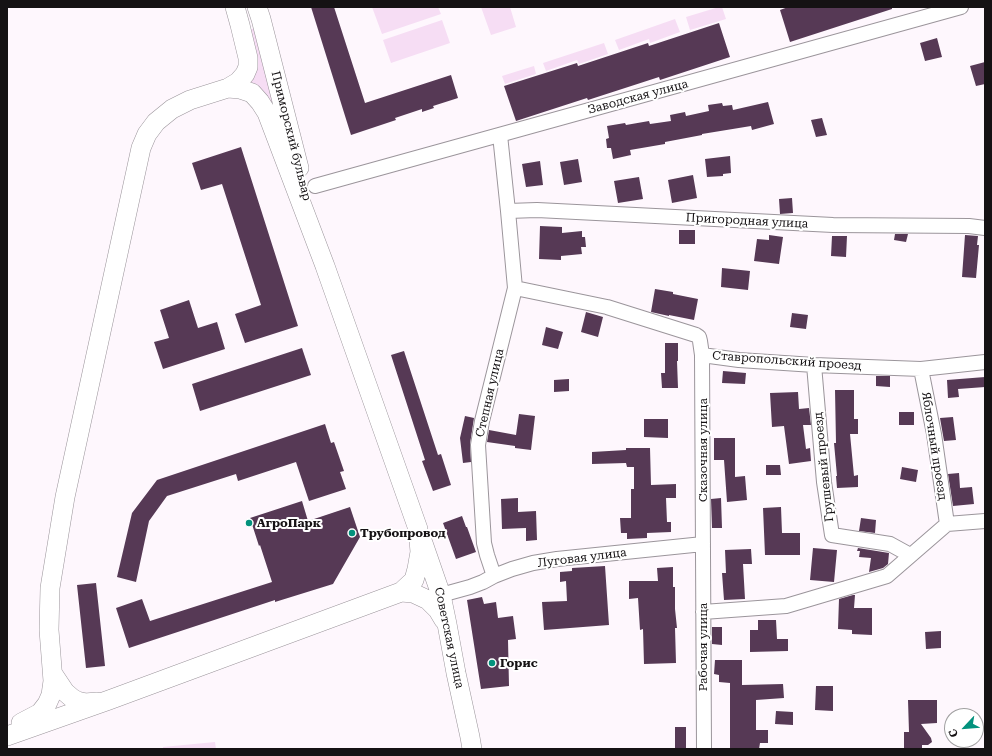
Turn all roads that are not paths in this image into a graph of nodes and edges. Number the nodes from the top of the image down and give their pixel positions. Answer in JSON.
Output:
{"nodes":[{"id":1,"x":235,"y":7,"type":"edge"},
{"id":2,"x":961,"y":7,"type":"edge"},
{"id":3,"x":259,"y":13,"type":"edge"},
{"id":4,"x":240,"y":25,"type":"junction"},
{"id":5,"x":228,"y":88,"type":"junction"},
{"id":6,"x":500,"y":135,"type":"junction"},
{"id":7,"x":315,"y":186,"type":"dead end"},
{"id":8,"x":508,"y":211,"type":"junction"},
{"id":9,"x":985,"y":228,"type":"edge"},
{"id":10,"x":325,"y":266,"type":"junction"},
{"id":11,"x":515,"y":288,"type":"junction"},
{"id":12,"x":702,"y":355,"type":"junction"},
{"id":13,"x":985,"y":362,"type":"edge"},
{"id":14,"x":814,"y":365,"type":"junction"},
{"id":15,"x":921,"y":369,"type":"junction"},
{"id":16,"x":985,"y":520,"type":"edge"},
{"id":17,"x":947,"y":524,"type":"junction"},
{"id":18,"x":418,"y":530,"type":"junction"},
{"id":19,"x":704,"y":544,"type":"junction"},
{"id":20,"x":910,"y":555,"type":"junction"},
{"id":21,"x":494,"y":576,"type":"junction"},
{"id":22,"x":401,"y":592,"type":"junction"},
{"id":23,"x":441,"y":595,"type":"junction"},
{"id":24,"x":703,"y":612,"type":"junction"},
{"id":25,"x":447,"y":624,"type":"junction"},
{"id":26,"x":53,"y":674,"type":"junction"},
{"id":27,"x":109,"y":700,"type":"junction"},
{"id":28,"x":7,"y":729,"type":"edge"},
{"id":29,"x":7,"y":736,"type":"edge"},
{"id":30,"x":472,"y":749,"type":"edge"},
{"id":31,"x":704,"y":749,"type":"edge"}],
"edges":[{"from":1,"to":4,"type":"main road"},
{"from":2,"to":6,"type":"street","name":"Заводская улица"},
{"from":3,"to":4,"type":"main road"},
{"from":3,"to":10,"type":"main road","name":"Приморский бульвар"},
{"from":4,"to":5,"type":"main road"},
{"from":5,"to":10,"type":"main road"},
{"from":5,"to":26,"type":"main road"},
{"from":6,"to":7,"type":"street","name":"Заводская улица"},
{"from":6,"to":8,"type":"street","name":"Степная улица"},
{"from":8,"to":9,"type":"street","name":"Пригородная улица"},
{"from":8,"to":11,"type":"street","name":"Степная улица"},
{"from":10,"to":18,"type":"main road"},
{"from":11,"to":12,"type":"street","name":"Ставропольский проезд"},
{"from":11,"to":21,"type":"street","name":"Степная улица"},
{"from":12,"to":14,"type":"street","name":"Ставропольский проезд"},
{"from":12,"to":19,"type":"street","name":"Сказочная улица"},
{"from":13,"to":15,"type":"street","name":"Ставропольский проезд"},
{"from":14,"to":15,"type":"street","name":"Ставропольский проезд"},
{"from":14,"to":20,"type":"street","name":"Грушевый проезд"},
{"from":15,"to":17,"type":"street","name":"Яблочный проезд"},
{"from":16,"to":17,"type":"street"},
{"from":17,"to":20,"type":"street"},
{"from":18,"to":22,"type":"main road"},
{"from":18,"to":23,"type":"main road","name":"Советская улица"},
{"from":19,"to":21,"type":"street","name":"Луговая улица"},
{"from":19,"to":24,"type":"street","name":"Рабочая улица"},
{"from":20,"to":24,"type":"street"},
{"from":21,"to":23,"type":"street","name":"Луговая улица"},
{"from":22,"to":25,"type":"main road"},
{"from":22,"to":27,"type":"main road"},
{"from":23,"to":25,"type":"main road","name":"Советская улица"},
{"from":24,"to":31,"type":"street","name":"Рабочая улица"},
{"from":25,"to":30,"type":"main road","name":"Советская улица"},
{"from":26,"to":27,"type":"main road"},
{"from":26,"to":28,"type":"main road"},
{"from":27,"to":29,"type":"main road"}]}
